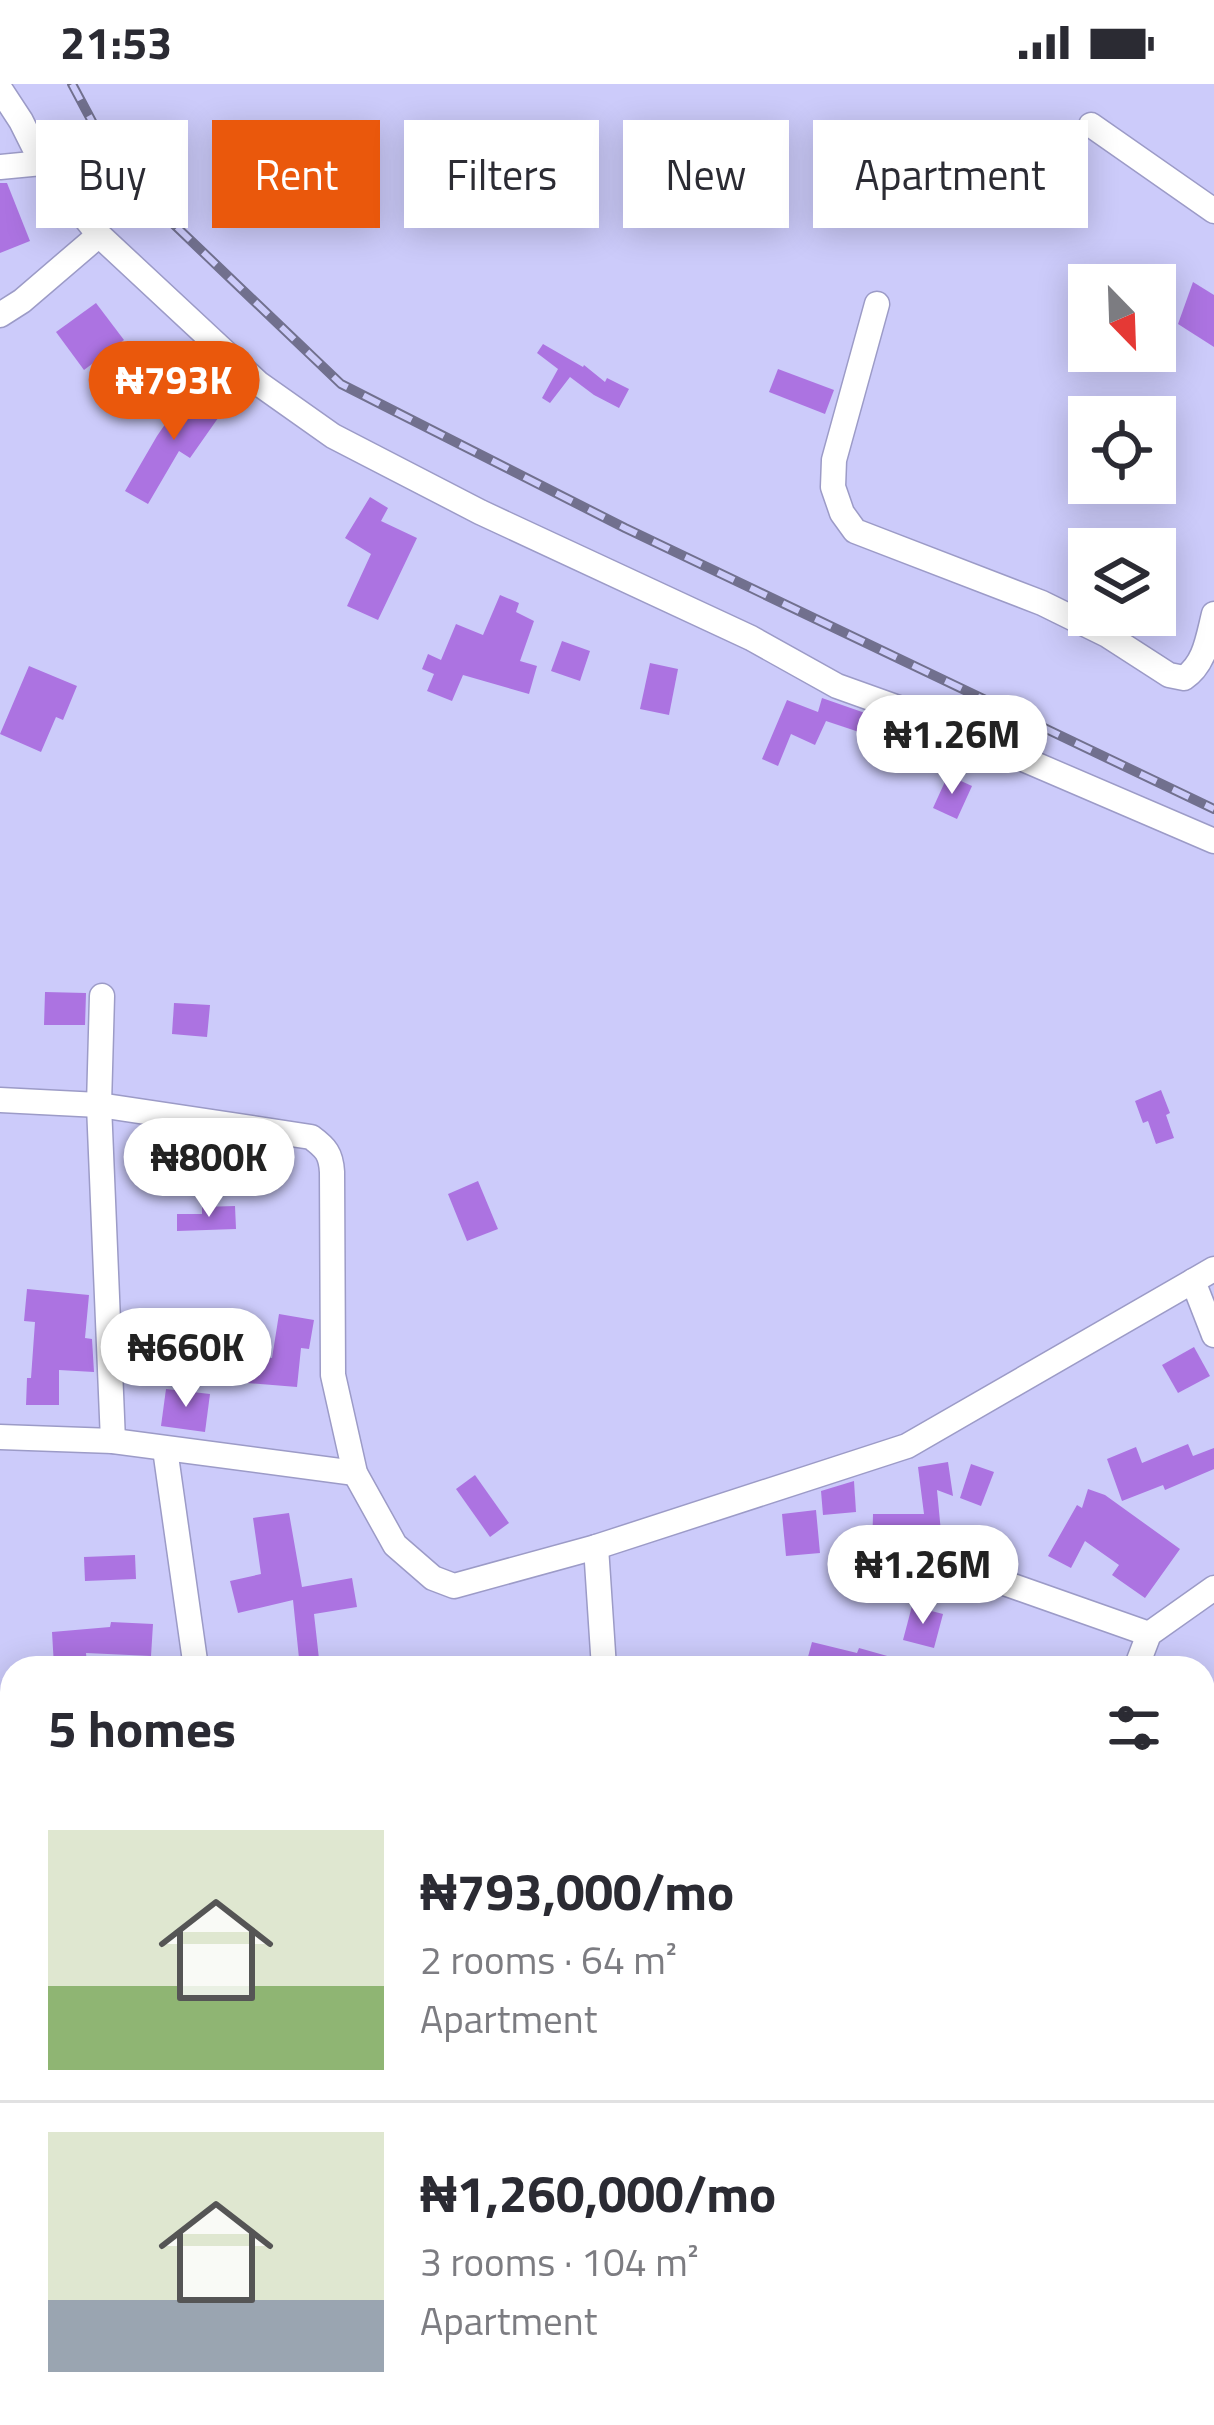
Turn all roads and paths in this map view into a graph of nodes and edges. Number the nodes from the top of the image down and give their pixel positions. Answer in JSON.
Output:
{"nodes":[{"id":1,"x":0,"y":89,"type":"edge"},
{"id":2,"x":1091,"y":125,"type":"dead end"},
{"id":3,"x":36,"y":151,"type":"edge"},
{"id":4,"x":36,"y":163,"type":"edge"},
{"id":5,"x":0,"y":166,"type":"edge"},
{"id":6,"x":1214,"y":212,"type":"edge"},
{"id":7,"x":93,"y":228,"type":"edge"},
{"id":8,"x":99,"y":235,"type":"junction"},
{"id":9,"x":878,"y":304,"type":"dead end"},
{"id":10,"x":0,"y":315,"type":"edge"},
{"id":11,"x":1214,"y":614,"type":"edge"},
{"id":12,"x":1214,"y":841,"type":"edge"},
{"id":13,"x":102,"y":996,"type":"dead end"},
{"id":14,"x":0,"y":1100,"type":"edge"},
{"id":15,"x":99,"y":1105,"type":"junction"},
{"id":16,"x":1204,"y":1275,"type":"edge"},
{"id":17,"x":1214,"y":1335,"type":"edge"},
{"id":18,"x":0,"y":1437,"type":"edge"},
{"id":19,"x":113,"y":1441,"type":"junction"},
{"id":20,"x":165,"y":1449,"type":"junction"},
{"id":21,"x":355,"y":1473,"type":"junction"},
{"id":22,"x":596,"y":1547,"type":"junction"},
{"id":23,"x":956,"y":1566,"type":"dead end"},
{"id":24,"x":1214,"y":1588,"type":"edge"},
{"id":25,"x":1149,"y":1634,"type":"junction"},
{"id":26,"x":194,"y":1656,"type":"edge"},
{"id":27,"x":603,"y":1656,"type":"edge"},
{"id":28,"x":1141,"y":1656,"type":"edge"}],
"edges":[{"from":1,"to":3,"type":"street"},
{"from":2,"to":6,"type":"street"},
{"from":4,"to":5,"type":"street"},
{"from":7,"to":8,"type":"street"},
{"from":8,"to":10,"type":"street"},
{"from":8,"to":12,"type":"street"},
{"from":9,"to":11,"type":"street"},
{"from":13,"to":15,"type":"street"},
{"from":14,"to":15,"type":"street"},
{"from":15,"to":19,"type":"street"},
{"from":15,"to":21,"type":"street"},
{"from":16,"to":17,"type":"street"},
{"from":16,"to":22,"type":"street"},
{"from":18,"to":19,"type":"street"},
{"from":19,"to":20,"type":"street"},
{"from":20,"to":21,"type":"street"},
{"from":20,"to":26,"type":"street"},
{"from":21,"to":22,"type":"street"},
{"from":22,"to":27,"type":"street"},
{"from":23,"to":25,"type":"street"},
{"from":24,"to":25,"type":"street"},
{"from":25,"to":28,"type":"street"}]}
